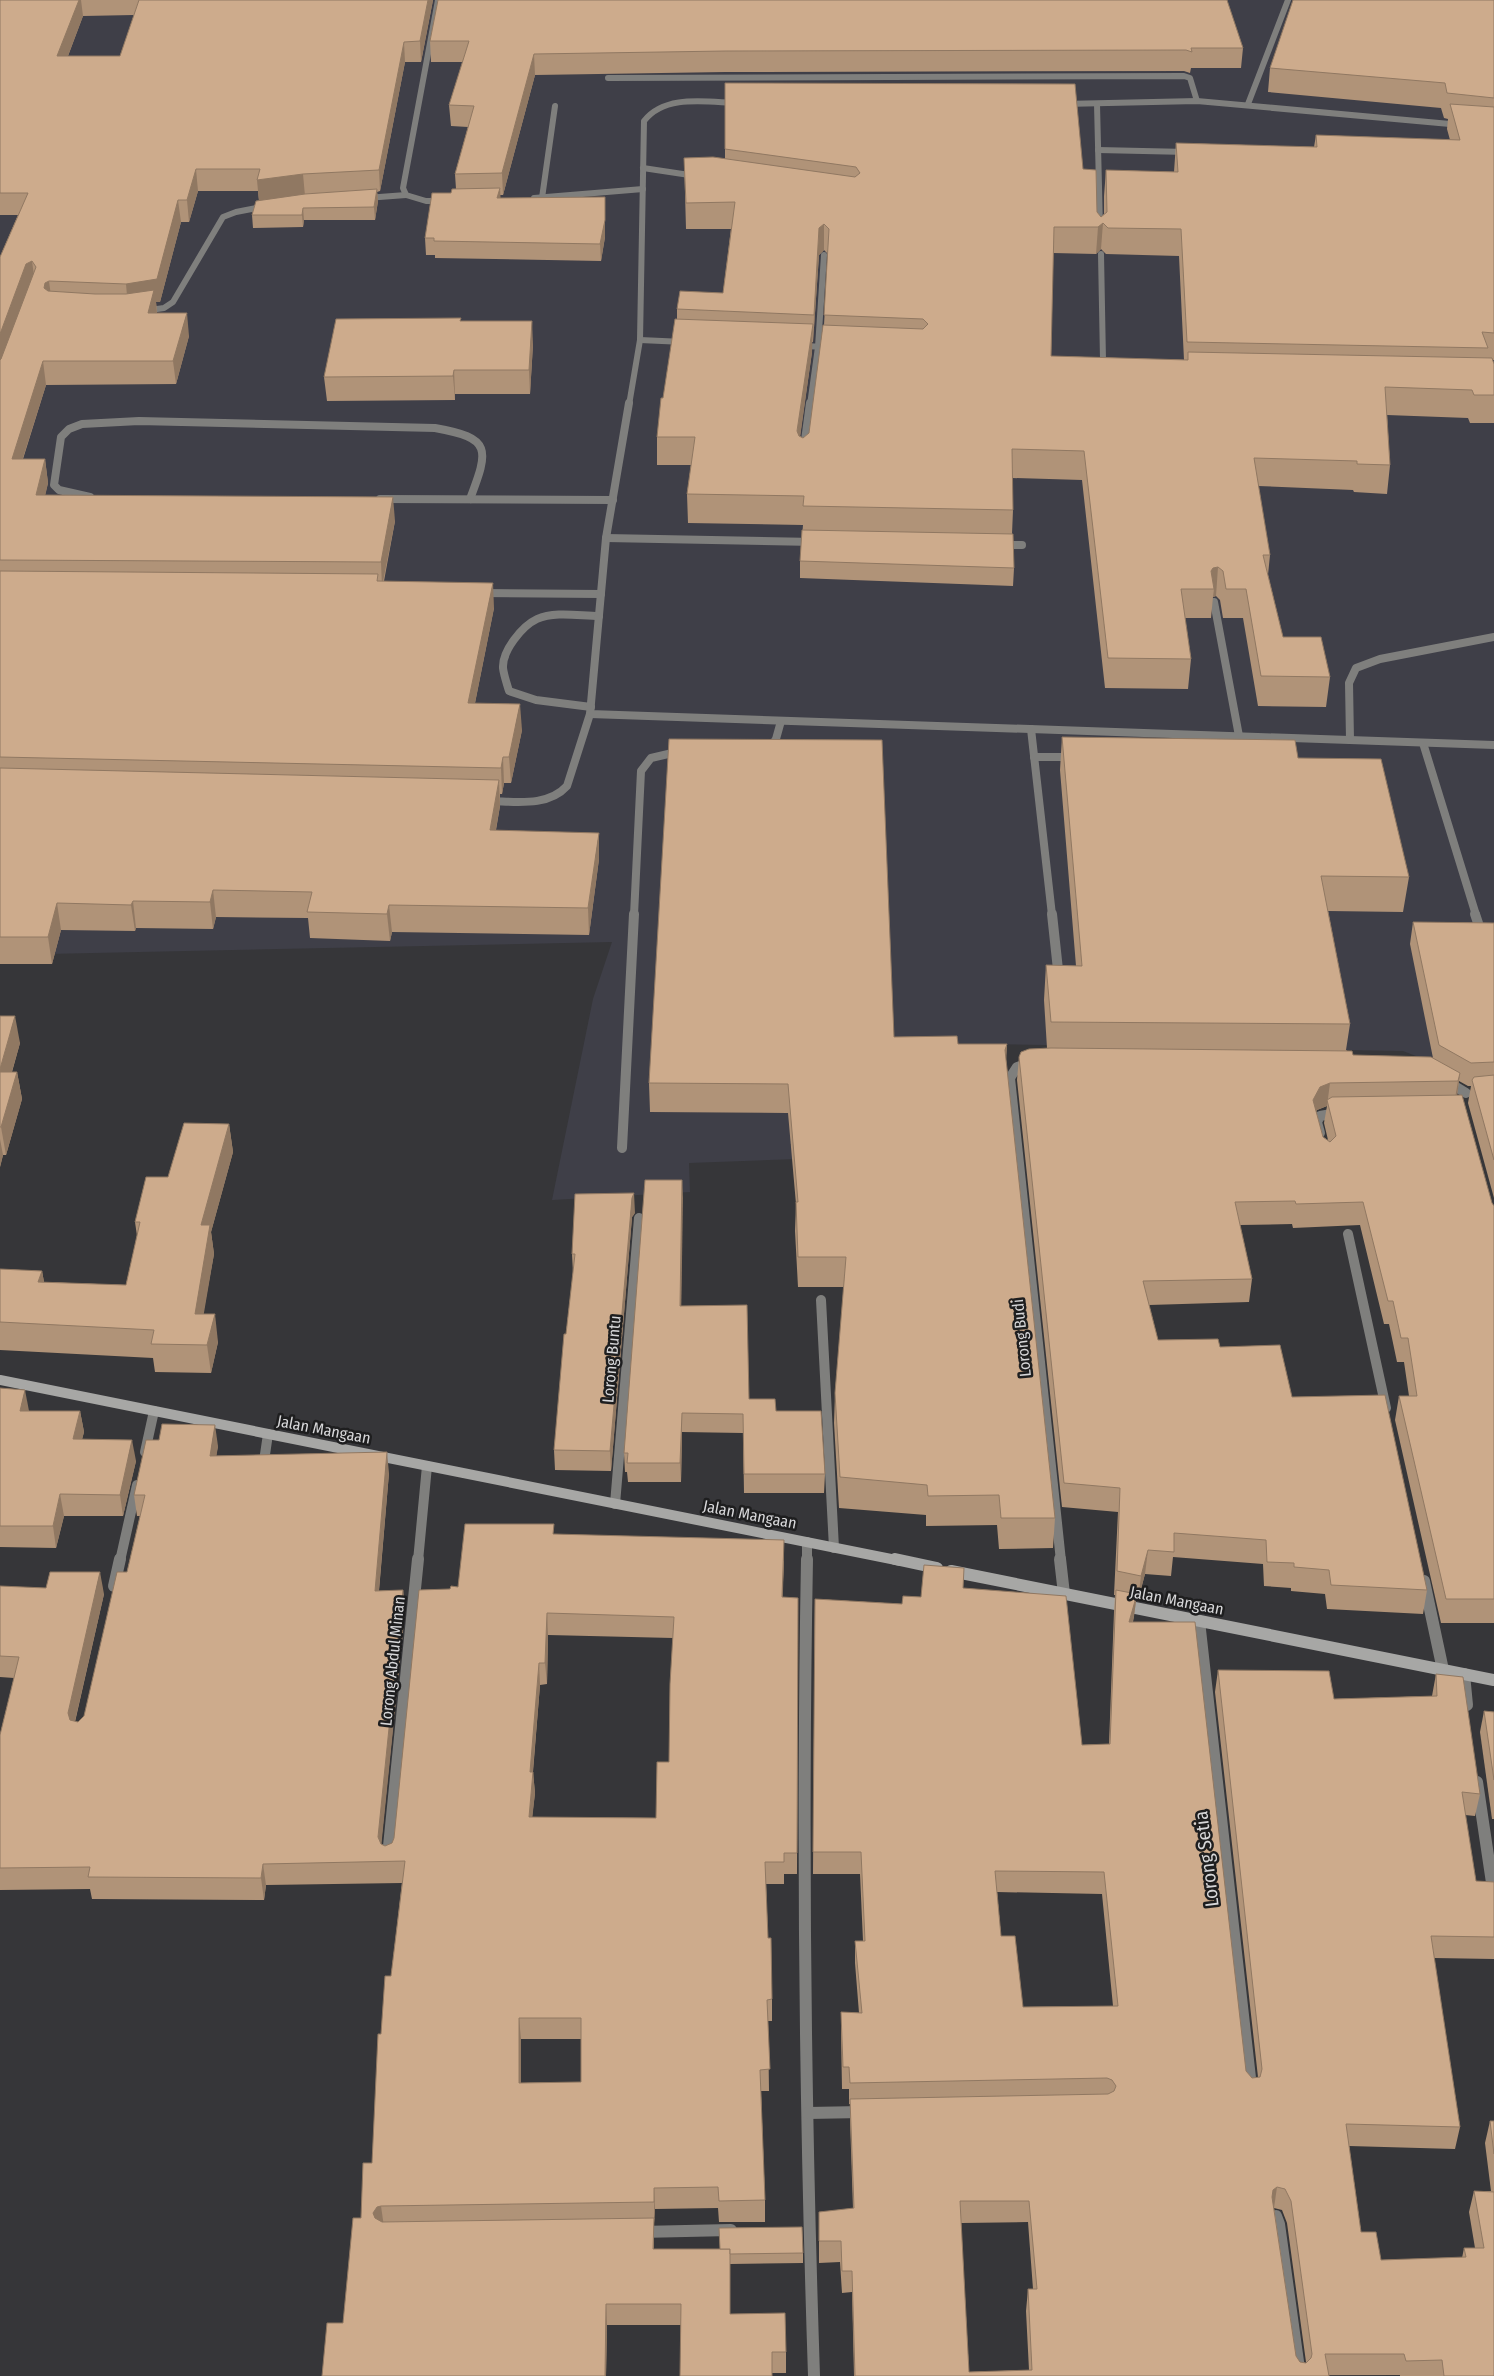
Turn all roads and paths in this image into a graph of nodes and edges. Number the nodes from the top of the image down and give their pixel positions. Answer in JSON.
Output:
{"nodes":[{"id":1,"x":438,"y":0,"type":"edge"},
{"id":2,"x":1288,"y":0,"type":"edge"},
{"id":3,"x":608,"y":78,"type":"edge"},
{"id":4,"x":1197,"y":101,"type":"junction"},
{"id":5,"x":744,"y":103,"type":"edge"},
{"id":6,"x":1058,"y":104,"type":"edge"},
{"id":7,"x":1097,"y":104,"type":"junction"},
{"id":8,"x":1248,"y":104,"type":"junction"},
{"id":9,"x":555,"y":106,"type":"dead end"},
{"id":10,"x":1464,"y":125,"type":"edge"},
{"id":11,"x":1098,"y":150,"type":"junction"},
{"id":12,"x":1196,"y":152,"type":"edge"},
{"id":13,"x":643,"y":168,"type":"junction"},
{"id":14,"x":708,"y":177,"type":"edge"},
{"id":15,"x":643,"y":189,"type":"junction"},
{"id":16,"x":406,"y":195,"type":"junction"},
{"id":17,"x":542,"y":198,"type":"junction"},
{"id":18,"x":358,"y":199,"type":"edge"},
{"id":19,"x":526,"y":199,"type":"edge"},
{"id":20,"x":453,"y":201,"type":"edge"},
{"id":21,"x":277,"y":205,"type":"edge"},
{"id":22,"x":1100,"y":238,"type":"edge"},
{"id":23,"x":1101,"y":254,"type":"edge"},
{"id":24,"x":824,"y":256,"type":"edge"},
{"id":25,"x":137,"y":311,"type":"edge"},
{"id":26,"x":640,"y":340,"type":"junction"},
{"id":27,"x":690,"y":342,"type":"edge"},
{"id":28,"x":788,"y":346,"type":"edge"},
{"id":29,"x":818,"y":347,"type":"junction"},
{"id":30,"x":837,"y":348,"type":"edge"},
{"id":31,"x":1118,"y":370,"type":"edge"},
{"id":32,"x":803,"y":460,"type":"edge"},
{"id":33,"x":101,"y":498,"type":"edge"},
{"id":34,"x":372,"y":499,"type":"edge"},
{"id":35,"x":470,"y":499,"type":"junction"},
{"id":36,"x":613,"y":500,"type":"junction"},
{"id":37,"x":606,"y":538,"type":"junction"},
{"id":38,"x":824,"y":542,"type":"edge"},
{"id":39,"x":992,"y":545,"type":"edge"},
{"id":40,"x":1022,"y":545,"type":"dead end"},
{"id":41,"x":471,"y":593,"type":"edge"},
{"id":42,"x":601,"y":594,"type":"junction"},
{"id":43,"x":1214,"y":602,"type":"edge"},
{"id":44,"x":599,"y":616,"type":"junction"},
{"id":45,"x":1494,"y":637,"type":"edge"},
{"id":46,"x":591,"y":711,"type":"junction"},
{"id":47,"x":781,"y":721,"type":"junction"},
{"id":48,"x":1031,"y":729,"type":"junction"},
{"id":49,"x":1239,"y":736,"type":"junction"},
{"id":50,"x":1350,"y":740,"type":"junction"},
{"id":51,"x":1423,"y":743,"type":"junction"},
{"id":52,"x":1494,"y":745,"type":"edge"},
{"id":53,"x":691,"y":751,"type":"edge"},
{"id":54,"x":756,"y":754,"type":"edge"},
{"id":55,"x":1034,"y":757,"type":"junction"},
{"id":56,"x":1083,"y":757,"type":"edge"},
{"id":57,"x":476,"y":800,"type":"edge"},
{"id":58,"x":1478,"y":923,"type":"edge"},
{"id":59,"x":1059,"y":980,"type":"edge"},
{"id":60,"x":1037,"y":1064,"type":"edge"},
{"id":61,"x":1436,"y":1075,"type":"edge"},
{"id":62,"x":1479,"y":1091,"type":"edge"},
{"id":63,"x":1466,"y":1093,"type":"junction"},
{"id":64,"x":1461,"y":1102,"type":"edge"},
{"id":65,"x":1347,"y":1113,"type":"edge"},
{"id":66,"x":1322,"y":1140,"type":"edge"},
{"id":67,"x":622,"y":1148,"type":"dead end"},
{"id":68,"x":639,"y":1218,"type":"dead end"},
{"id":69,"x":1348,"y":1234,"type":"dead end"},
{"id":70,"x":821,"y":1300,"type":"dead end"},
{"id":71,"x":0,"y":1380,"type":"edge"},
{"id":72,"x":154,"y":1411,"type":"junction"},
{"id":73,"x":1388,"y":1418,"type":"edge"},
{"id":74,"x":268,"y":1434,"type":"junction"},
{"id":75,"x":143,"y":1459,"type":"edge"},
{"id":76,"x":428,"y":1466,"type":"junction"},
{"id":77,"x":263,"y":1468,"type":"edge"},
{"id":78,"x":139,"y":1478,"type":"edge"},
{"id":79,"x":615,"y":1504,"type":"junction"},
{"id":80,"x":807,"y":1542,"type":"junction"},
{"id":81,"x":834,"y":1548,"type":"junction"},
{"id":82,"x":1422,"y":1573,"type":"edge"},
{"id":83,"x":1064,"y":1594,"type":"junction"},
{"id":84,"x":110,"y":1602,"type":"edge"},
{"id":85,"x":1199,"y":1621,"type":"junction"},
{"id":86,"x":1444,"y":1670,"type":"junction"},
{"id":87,"x":1464,"y":1674,"type":"junction"},
{"id":88,"x":1494,"y":1680,"type":"edge"},
{"id":89,"x":1468,"y":1716,"type":"edge"},
{"id":90,"x":1476,"y":1773,"type":"edge"},
{"id":91,"x":388,"y":1859,"type":"edge"},
{"id":92,"x":1494,"y":1896,"type":"edge"},
{"id":93,"x":1252,"y":2092,"type":"edge"},
{"id":94,"x":877,"y":2112,"type":"edge"},
{"id":95,"x":808,"y":2113,"type":"junction"},
{"id":96,"x":1276,"y":2216,"type":"edge"},
{"id":97,"x":740,"y":2230,"type":"edge"},
{"id":98,"x":622,"y":2232,"type":"edge"},
{"id":99,"x":814,"y":2376,"type":"edge"},
{"id":100,"x":1300,"y":2376,"type":"edge"}],
"edges":[{"from":1,"to":16,"type":"street"},
{"from":2,"to":8,"type":"street"},
{"from":3,"to":4,"type":"street"},
{"from":4,"to":7,"type":"street"},
{"from":4,"to":8,"type":"street"},
{"from":5,"to":13,"type":"street"},
{"from":6,"to":7,"type":"street"},
{"from":7,"to":11,"type":"street"},
{"from":8,"to":10,"type":"street"},
{"from":9,"to":17,"type":"street"},
{"from":11,"to":12,"type":"street"},
{"from":11,"to":22,"type":"street"},
{"from":13,"to":14,"type":"street"},
{"from":13,"to":15,"type":"street"},
{"from":15,"to":17,"type":"street"},
{"from":15,"to":26,"type":"street"},
{"from":16,"to":18,"type":"street"},
{"from":16,"to":20,"type":"street"},
{"from":17,"to":19,"type":"street"},
{"from":21,"to":25,"type":"street"},
{"from":23,"to":31,"type":"street"},
{"from":24,"to":29,"type":"street"},
{"from":26,"to":27,"type":"street"},
{"from":26,"to":36,"type":"street"},
{"from":28,"to":29,"type":"street"},
{"from":29,"to":30,"type":"street"},
{"from":29,"to":32,"type":"street"},
{"from":33,"to":35,"type":"street"},
{"from":34,"to":35,"type":"street"},
{"from":35,"to":36,"type":"street"},
{"from":36,"to":37,"type":"street"},
{"from":37,"to":38,"type":"street"},
{"from":37,"to":42,"type":"street"},
{"from":39,"to":40,"type":"street"},
{"from":41,"to":42,"type":"street"},
{"from":42,"to":44,"type":"street"},
{"from":43,"to":49,"type":"street"},
{"from":44,"to":46,"type":"street"},
{"from":44,"to":46,"type":"street"},
{"from":45,"to":50,"type":"street"},
{"from":46,"to":47,"type":"street"},
{"from":46,"to":57,"type":"street"},
{"from":47,"to":48,"type":"street"},
{"from":47,"to":54,"type":"street"},
{"from":48,"to":49,"type":"street"},
{"from":48,"to":55,"type":"street"},
{"from":49,"to":50,"type":"street"},
{"from":50,"to":51,"type":"street"},
{"from":51,"to":52,"type":"street"},
{"from":51,"to":58,"type":"street"},
{"from":53,"to":67,"type":"street"},
{"from":55,"to":56,"type":"street"},
{"from":55,"to":59,"type":"street"},
{"from":60,"to":83,"type":"street","name":"Lorong Budi"},
{"from":61,"to":63,"type":"street"},
{"from":62,"to":63,"type":"street"},
{"from":63,"to":64,"type":"street"},
{"from":65,"to":66,"type":"street"},
{"from":68,"to":79,"type":"street","name":"Lorong Buntu"},
{"from":69,"to":73,"type":"street"},
{"from":70,"to":81,"type":"street"},
{"from":71,"to":72,"type":"street","name":"Jalan Mangaan"},
{"from":72,"to":74,"type":"street","name":"Jalan Mangaan"},
{"from":72,"to":75,"type":"street"},
{"from":74,"to":76,"type":"street","name":"Jalan Mangaan"},
{"from":74,"to":77,"type":"street"},
{"from":76,"to":79,"type":"street","name":"Jalan Mangaan"},
{"from":76,"to":91,"type":"street","name":"Lorong Abdul Minan"},
{"from":78,"to":84,"type":"street"},
{"from":79,"to":80,"type":"street","name":"Jalan Mangaan"},
{"from":80,"to":81,"type":"street","name":"Jalan Mangaan"},
{"from":80,"to":95,"type":"street"},
{"from":81,"to":83,"type":"street","name":"Jalan Mangaan"},
{"from":82,"to":86,"type":"street"},
{"from":83,"to":85,"type":"street","name":"Jalan Mangaan"},
{"from":85,"to":86,"type":"street","name":"Jalan Mangaan"},
{"from":85,"to":93,"type":"street","name":"Lorong Setia"},
{"from":86,"to":87,"type":"street","name":"Jalan Mangaan"},
{"from":87,"to":88,"type":"street","name":"Jalan Mangaan"},
{"from":87,"to":89,"type":"street"},
{"from":90,"to":92,"type":"street"},
{"from":94,"to":95,"type":"street"},
{"from":95,"to":99,"type":"street"},
{"from":96,"to":100,"type":"street"},
{"from":97,"to":98,"type":"street"}]}
